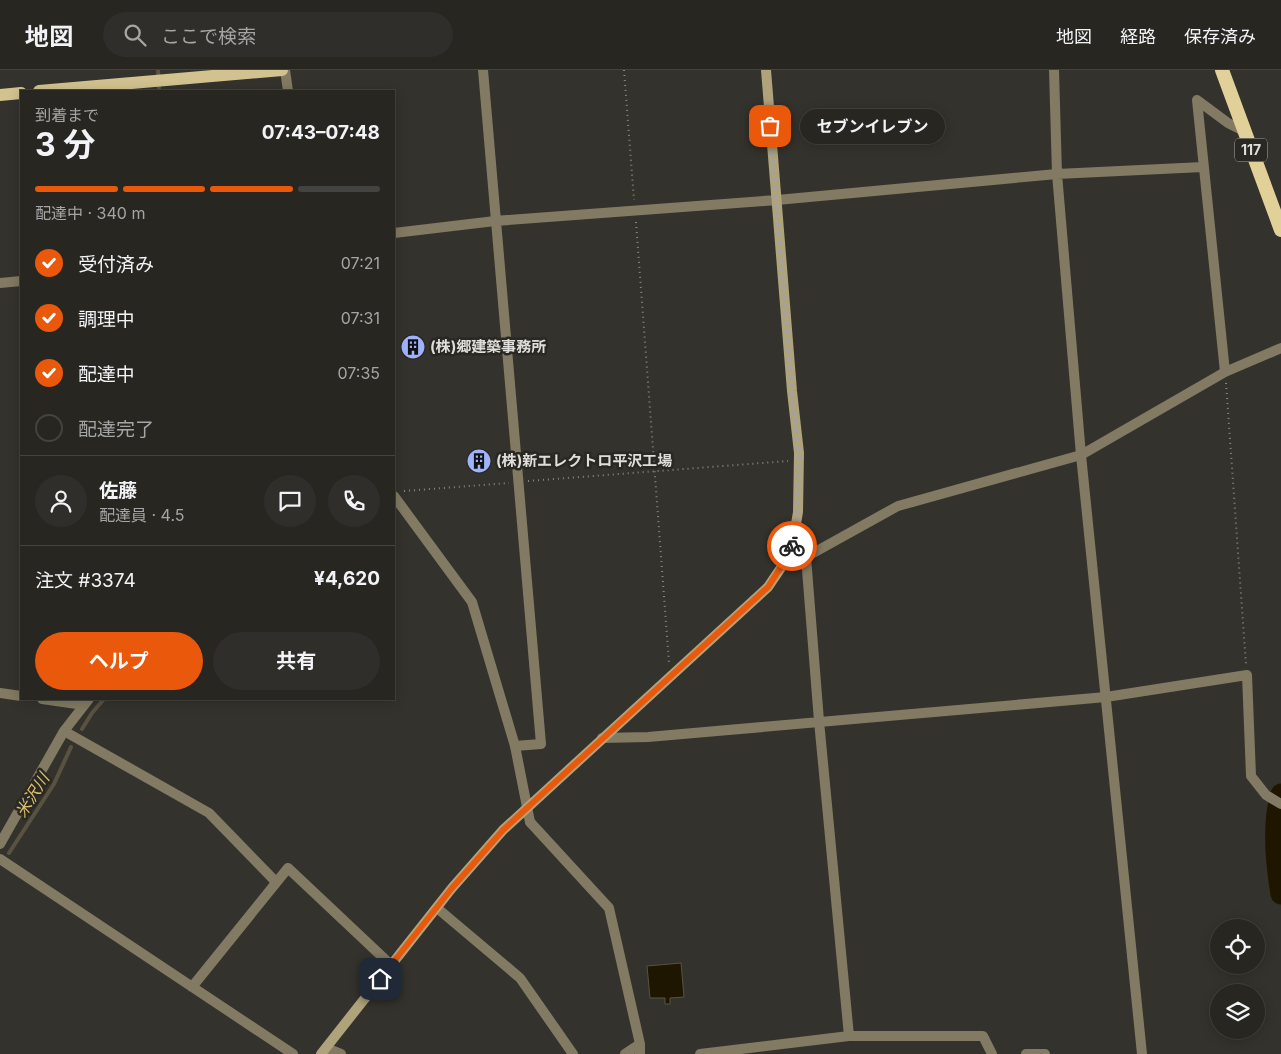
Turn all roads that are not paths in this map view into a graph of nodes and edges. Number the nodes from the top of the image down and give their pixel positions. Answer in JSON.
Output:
{"nodes":[{"id":1,"x":284,"y":70,"type":"edge"},
{"id":2,"x":482,"y":70,"type":"edge"},
{"id":3,"x":766,"y":70,"type":"edge"},
{"id":4,"x":1054,"y":70,"type":"edge"},
{"id":5,"x":1222,"y":70,"type":"edge"},
{"id":6,"x":51,"y":90,"type":"edge"},
{"id":7,"x":288,"y":90,"type":"edge"},
{"id":8,"x":1,"y":91,"type":"edge"},
{"id":9,"x":20,"y":93,"type":"edge"},
{"id":10,"x":1244,"y":131,"type":"junction"},
{"id":11,"x":1203,"y":167,"type":"junction"},
{"id":12,"x":1057,"y":174,"type":"junction"},
{"id":13,"x":777,"y":200,"type":"junction"},
{"id":14,"x":495,"y":221,"type":"junction"},
{"id":15,"x":1281,"y":230,"type":"edge"},
{"id":16,"x":395,"y":233,"type":"edge"},
{"id":17,"x":20,"y":281,"type":"edge"},
{"id":18,"x":0,"y":282,"type":"edge"},
{"id":19,"x":1281,"y":348,"type":"edge"},
{"id":20,"x":1225,"y":372,"type":"junction"},
{"id":21,"x":1081,"y":455,"type":"junction"},
{"id":22,"x":395,"y":497,"type":"edge"},
{"id":23,"x":790,"y":553,"type":"junction"},
{"id":24,"x":806,"y":556,"type":"junction"},
{"id":25,"x":0,"y":693,"type":"edge"},
{"id":26,"x":20,"y":696,"type":"edge"},
{"id":27,"x":1106,"y":696,"type":"junction"},
{"id":28,"x":57,"y":700,"type":"edge"},
{"id":29,"x":86,"y":702,"type":"edge"},
{"id":30,"x":819,"y":721,"type":"junction"},
{"id":31,"x":64,"y":731,"type":"junction"},
{"id":32,"x":602,"y":738,"type":"junction"},
{"id":33,"x":515,"y":746,"type":"junction"},
{"id":34,"x":1281,"y":804,"type":"edge"},
{"id":35,"x":527,"y":808,"type":"junction"},
{"id":36,"x":0,"y":844,"type":"edge"},
{"id":37,"x":0,"y":859,"type":"edge"},
{"id":38,"x":276,"y":882,"type":"junction"},
{"id":39,"x":437,"y":908,"type":"junction"},
{"id":40,"x":391,"y":965,"type":"junction"},
{"id":41,"x":192,"y":987,"type":"junction"},
{"id":42,"x":849,"y":1036,"type":"junction"},
{"id":43,"x":640,"y":1049,"type":"edge"},
{"id":44,"x":323,"y":1051,"type":"edge"},
{"id":45,"x":293,"y":1054,"type":"edge"},
{"id":46,"x":341,"y":1054,"type":"edge"},
{"id":47,"x":573,"y":1054,"type":"edge"},
{"id":48,"x":625,"y":1054,"type":"edge"},
{"id":49,"x":700,"y":1054,"type":"edge"},
{"id":50,"x":992,"y":1054,"type":"edge"},
{"id":51,"x":1026,"y":1054,"type":"edge"},
{"id":52,"x":1045,"y":1054,"type":"edge"},
{"id":53,"x":1142,"y":1054,"type":"edge"}],
"edges":[{"from":1,"to":6,"type":"main road"},
{"from":1,"to":7,"type":"street"},
{"from":2,"to":14,"type":"street"},
{"from":3,"to":13,"type":"main road"},
{"from":4,"to":12,"type":"street"},
{"from":5,"to":10,"type":"highway","number":"117"},
{"from":8,"to":9,"type":"main road"},
{"from":10,"to":11,"type":"street"},
{"from":10,"to":15,"type":"highway","number":"117"},
{"from":11,"to":12,"type":"street"},
{"from":11,"to":20,"type":"street"},
{"from":12,"to":13,"type":"street"},
{"from":12,"to":21,"type":"street"},
{"from":13,"to":14,"type":"street"},
{"from":13,"to":23,"type":"main road"},
{"from":14,"to":16,"type":"street"},
{"from":14,"to":33,"type":"street"},
{"from":17,"to":18,"type":"street"},
{"from":19,"to":20,"type":"street"},
{"from":20,"to":21,"type":"street"},
{"from":21,"to":24,"type":"street"},
{"from":21,"to":27,"type":"street"},
{"from":22,"to":33,"type":"street"},
{"from":23,"to":24,"type":"street"},
{"from":23,"to":32,"type":"main road"},
{"from":24,"to":30,"type":"street"},
{"from":25,"to":26,"type":"street"},
{"from":27,"to":30,"type":"street"},
{"from":27,"to":34,"type":"street"},
{"from":27,"to":53,"type":"street"},
{"from":28,"to":29,"type":"street"},
{"from":29,"to":31,"type":"street"},
{"from":30,"to":32,"type":"street"},
{"from":30,"to":42,"type":"street"},
{"from":31,"to":36,"type":"street"},
{"from":31,"to":38,"type":"street"},
{"from":32,"to":35,"type":"main road"},
{"from":33,"to":35,"type":"street"},
{"from":35,"to":39,"type":"main road"},
{"from":35,"to":43,"type":"street"},
{"from":37,"to":41,"type":"street"},
{"from":38,"to":40,"type":"street"},
{"from":38,"to":41,"type":"street"},
{"from":39,"to":40,"type":"main road"},
{"from":39,"to":47,"type":"street"},
{"from":40,"to":44,"type":"main road"},
{"from":41,"to":45,"type":"street"},
{"from":42,"to":49,"type":"street"},
{"from":42,"to":50,"type":"street"},
{"from":43,"to":48,"type":"street"},
{"from":44,"to":46,"type":"street"},
{"from":51,"to":52,"type":"street"}]}
